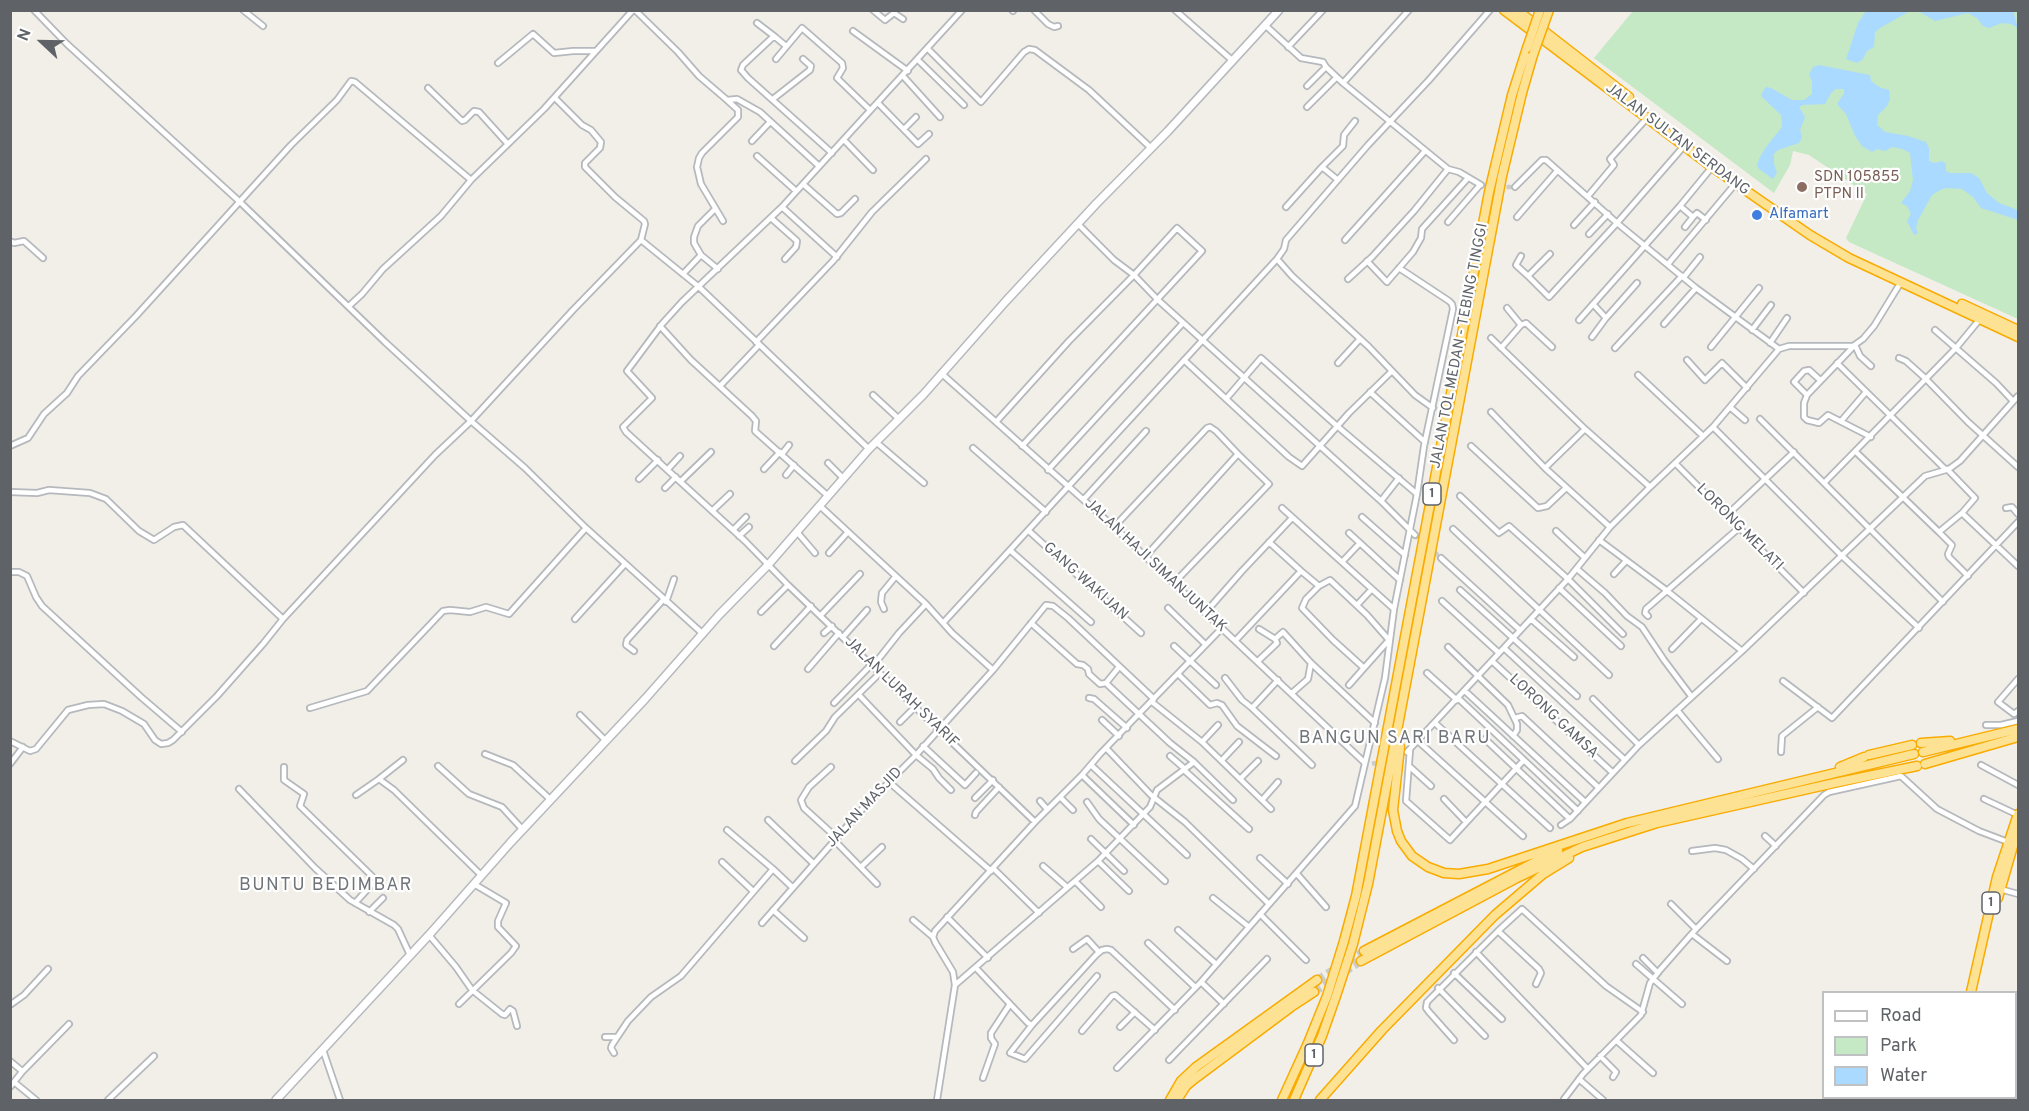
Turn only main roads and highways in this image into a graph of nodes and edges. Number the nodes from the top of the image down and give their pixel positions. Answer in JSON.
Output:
{"nodes":[{"id":1,"x":1504,"y":10,"type":"edge"},
{"id":2,"x":1517,"y":10,"type":"edge"},
{"id":3,"x":1539,"y":10,"type":"edge"},
{"id":4,"x":1549,"y":10,"type":"edge"},
{"id":5,"x":1530,"y":51,"type":"junction"},
{"id":6,"x":1591,"y":72,"type":"junction"},
{"id":7,"x":2019,"y":330,"type":"edge"},
{"id":8,"x":2019,"y":337,"type":"edge"},
{"id":9,"x":1402,"y":708,"type":"junction"},
{"id":10,"x":2019,"y":729,"type":"edge"},
{"id":11,"x":2019,"y":737,"type":"edge"},
{"id":12,"x":1917,"y":748,"type":"junction"},
{"id":13,"x":1812,"y":778,"type":"junction"},
{"id":14,"x":2018,"y":815,"type":"edge"},
{"id":15,"x":2019,"y":829,"type":"edge"},
{"id":16,"x":1577,"y":840,"type":"junction"},
{"id":17,"x":1599,"y":842,"type":"junction"},
{"id":18,"x":1364,"y":951,"type":"tunnel mouth"},
{"id":19,"x":1361,"y":961,"type":"tunnel mouth"},
{"id":20,"x":1317,"y":980,"type":"tunnel mouth"},
{"id":21,"x":1971,"y":991,"type":"edge"},
{"id":22,"x":1977,"y":991,"type":"edge"},
{"id":23,"x":1314,"y":992,"type":"tunnel mouth"},
{"id":24,"x":1308,"y":1043,"type":"junction"},
{"id":25,"x":1170,"y":1101,"type":"edge"},
{"id":26,"x":1178,"y":1101,"type":"edge"},
{"id":27,"x":1277,"y":1101,"type":"edge"},
{"id":28,"x":1282,"y":1101,"type":"edge"},
{"id":29,"x":1294,"y":1101,"type":"edge"},
{"id":30,"x":1320,"y":1101,"type":"edge"}],
"edges":[{"from":1,"to":6,"type":"highway","name":"JALAN SULTAN SERDANG"},
{"from":2,"to":6,"type":"highway","name":"JALAN SULTAN SERDANG"},
{"from":3,"to":5,"type":"highway","name":"JALAN TOL MEDAN - TEBING TINGGI","number":"1","bridge":true},
{"from":4,"to":5,"type":"highway","name":"JALAN TOL MEDAN - TEBING TINGGI","number":"1","bridge":true},
{"from":5,"to":9,"type":"highway","name":"JALAN TOL MEDAN - TEBING TINGGI","number":"1"},
{"from":5,"to":24,"type":"highway","name":"JALAN TOL MEDAN - TEBING TINGGI","number":"1"},
{"from":6,"to":7,"type":"highway","name":"JALAN SULTAN SERDANG"},
{"from":6,"to":8,"type":"highway","name":"JALAN SULTAN SERDANG"},
{"from":9,"to":16,"type":"highway"},
{"from":9,"to":29,"type":"highway","name":"JALAN TOL MEDAN - TEBING TINGGI","number":"1"},
{"from":10,"to":12,"type":"highway"},
{"from":11,"to":17,"type":"highway"},
{"from":12,"to":13,"type":"highway"},
{"from":12,"to":13,"type":"highway"},
{"from":13,"to":16,"type":"highway"},
{"from":14,"to":21,"type":"highway","number":"1"},
{"from":15,"to":22,"type":"highway","number":"1"},
{"from":16,"to":18,"type":"highway"},
{"from":17,"to":19,"type":"highway"},
{"from":17,"to":30,"type":"highway"},
{"from":20,"to":25,"type":"highway"},
{"from":23,"to":26,"type":"highway"},
{"from":24,"to":27,"type":"highway"},
{"from":24,"to":28,"type":"highway","name":"JALAN TOL MEDAN - TEBING TINGGI","number":"1"}]}
